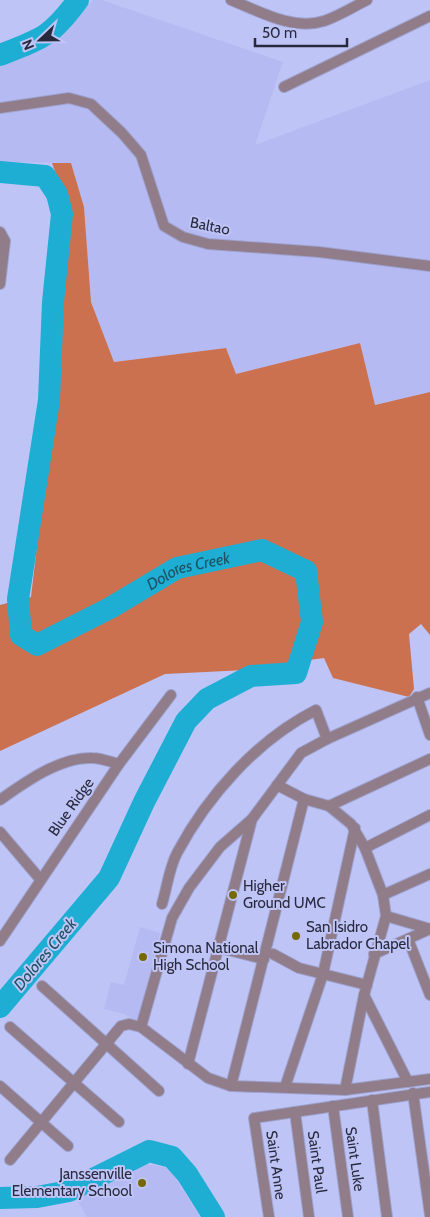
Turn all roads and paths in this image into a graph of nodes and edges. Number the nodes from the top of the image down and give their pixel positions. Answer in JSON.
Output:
{"nodes":[{"id":1,"x":231,"y":0,"type":"edge"},
{"id":2,"x":367,"y":0,"type":"edge"},
{"id":3,"x":430,"y":16,"type":"edge"},
{"id":4,"x":284,"y":87,"type":"dead end"},
{"id":5,"x":0,"y":108,"type":"edge"},
{"id":6,"x":0,"y":232,"type":"edge"},
{"id":7,"x":430,"y":266,"type":"edge"},
{"id":8,"x":0,"y":284,"type":"edge"},
{"id":9,"x":430,"y":693,"type":"edge"},
{"id":10,"x":172,"y":695,"type":"dead end"},
{"id":11,"x":417,"y":697,"type":"junction"},
{"id":12,"x":430,"y":735,"type":"edge"},
{"id":13,"x":327,"y":738,"type":"junction"},
{"id":14,"x":430,"y":759,"type":"edge"},
{"id":15,"x":119,"y":764,"type":"junction"},
{"id":16,"x":277,"y":785,"type":"junction"},
{"id":17,"x":304,"y":799,"type":"junction"},
{"id":18,"x":0,"y":800,"type":"edge"},
{"id":19,"x":329,"y":806,"type":"junction"},
{"id":20,"x":430,"y":815,"type":"edge"},
{"id":21,"x":252,"y":819,"type":"junction"},
{"id":22,"x":355,"y":828,"type":"junction"},
{"id":23,"x":0,"y":832,"type":"edge"},
{"id":24,"x":365,"y":848,"type":"junction"},
{"id":25,"x":430,"y":874,"type":"edge"},
{"id":26,"x":40,"y":879,"type":"junction"},
{"id":27,"x":383,"y":894,"type":"junction"},
{"id":28,"x":162,"y":904,"type":"dead end"},
{"id":29,"x":386,"y":916,"type":"junction"},
{"id":30,"x":430,"y":929,"type":"edge"},
{"id":31,"x":408,"y":939,"type":"junction"},
{"id":32,"x":0,"y":940,"type":"edge"},
{"id":33,"x":220,"y":948,"type":"junction"},
{"id":34,"x":274,"y":954,"type":"dead end"},
{"id":35,"x":374,"y":954,"type":"junction"},
{"id":36,"x":264,"y":959,"type":"junction"},
{"id":37,"x":323,"y":974,"type":"junction"},
{"id":38,"x":42,"y":986,"type":"dead end"},
{"id":39,"x":366,"y":990,"type":"junction"},
{"id":40,"x":430,"y":995,"type":"edge"},
{"id":41,"x":10,"y":1027,"type":"dead end"},
{"id":42,"x":141,"y":1027,"type":"junction"},
{"id":43,"x":106,"y":1044,"type":"junction"},
{"id":44,"x":188,"y":1064,"type":"junction"},
{"id":45,"x":430,"y":1079,"type":"edge"},
{"id":46,"x":408,"y":1082,"type":"junction"},
{"id":47,"x":73,"y":1083,"type":"junction"},
{"id":48,"x":0,"y":1086,"type":"edge"},
{"id":49,"x":231,"y":1086,"type":"junction"},
{"id":50,"x":285,"y":1087,"type":"junction"},
{"id":51,"x":345,"y":1090,"type":"junction"},
{"id":52,"x":159,"y":1091,"type":"dead end"},
{"id":53,"x":430,"y":1092,"type":"edge"},
{"id":54,"x":413,"y":1093,"type":"junction"},
{"id":55,"x":372,"y":1100,"type":"junction"},
{"id":56,"x":333,"y":1106,"type":"junction"},
{"id":57,"x":295,"y":1112,"type":"junction"},
{"id":58,"x":41,"y":1122,"type":"junction"},
{"id":59,"x":119,"y":1122,"type":"dead end"},
{"id":60,"x":68,"y":1146,"type":"dead end"},
{"id":61,"x":10,"y":1160,"type":"dead end"},
{"id":62,"x":430,"y":1215,"type":"edge"},
{"id":63,"x":269,"y":1217,"type":"edge"},
{"id":64,"x":310,"y":1217,"type":"edge"},
{"id":65,"x":348,"y":1217,"type":"edge"},
{"id":66,"x":388,"y":1217,"type":"edge"}],
"edges":[{"from":1,"to":2,"type":"street"},
{"from":3,"to":4,"type":"street"},
{"from":5,"to":7,"type":"street","name":"Baltao"},
{"from":6,"to":8,"type":"street"},
{"from":9,"to":11,"type":"street"},
{"from":10,"to":15,"type":"street","name":"Blue Ridge"},
{"from":11,"to":12,"type":"street"},
{"from":11,"to":13,"type":"street"},
{"from":13,"to":16,"type":"street"},
{"from":13,"to":28,"type":"street"},
{"from":14,"to":19,"type":"street"},
{"from":15,"to":18,"type":"street"},
{"from":15,"to":26,"type":"street","name":"Blue Ridge"},
{"from":16,"to":17,"type":"street"},
{"from":16,"to":21,"type":"street"},
{"from":17,"to":19,"type":"street"},
{"from":17,"to":36,"type":"street"},
{"from":19,"to":22,"type":"street"},
{"from":20,"to":24,"type":"street"},
{"from":21,"to":33,"type":"street"},
{"from":21,"to":42,"type":"street"},
{"from":22,"to":24,"type":"street"},
{"from":22,"to":37,"type":"street"},
{"from":23,"to":26,"type":"street"},
{"from":24,"to":27,"type":"street"},
{"from":25,"to":27,"type":"street"},
{"from":26,"to":32,"type":"street","name":"Blue Ridge"},
{"from":27,"to":29,"type":"street"},
{"from":29,"to":30,"type":"street"},
{"from":29,"to":35,"type":"street"},
{"from":30,"to":31,"type":"street"},
{"from":31,"to":35,"type":"street"},
{"from":31,"to":40,"type":"street"},
{"from":33,"to":36,"type":"street"},
{"from":33,"to":44,"type":"street"},
{"from":34,"to":37,"type":"street"},
{"from":35,"to":39,"type":"street"},
{"from":36,"to":49,"type":"street"},
{"from":37,"to":39,"type":"street"},
{"from":37,"to":50,"type":"street"},
{"from":38,"to":43,"type":"street"},
{"from":39,"to":46,"type":"street"},
{"from":39,"to":51,"type":"street"},
{"from":41,"to":47,"type":"street"},
{"from":42,"to":43,"type":"street"},
{"from":42,"to":44,"type":"street"},
{"from":43,"to":47,"type":"street"},
{"from":43,"to":52,"type":"street"},
{"from":44,"to":49,"type":"street"},
{"from":45,"to":46,"type":"street"},
{"from":46,"to":51,"type":"street"},
{"from":47,"to":58,"type":"street"},
{"from":47,"to":59,"type":"street"},
{"from":48,"to":58,"type":"street"},
{"from":49,"to":50,"type":"street"},
{"from":50,"to":51,"type":"street"},
{"from":53,"to":54,"type":"street"},
{"from":54,"to":55,"type":"street"},
{"from":54,"to":62,"type":"street"},
{"from":55,"to":56,"type":"street"},
{"from":55,"to":66,"type":"street"},
{"from":56,"to":57,"type":"street"},
{"from":56,"to":65,"type":"street","name":"Saint Luke"},
{"from":57,"to":63,"type":"street","name":"Saint Anne"},
{"from":57,"to":64,"type":"street","name":"Saint Paul"},
{"from":58,"to":60,"type":"street"},
{"from":58,"to":61,"type":"street"}]}
